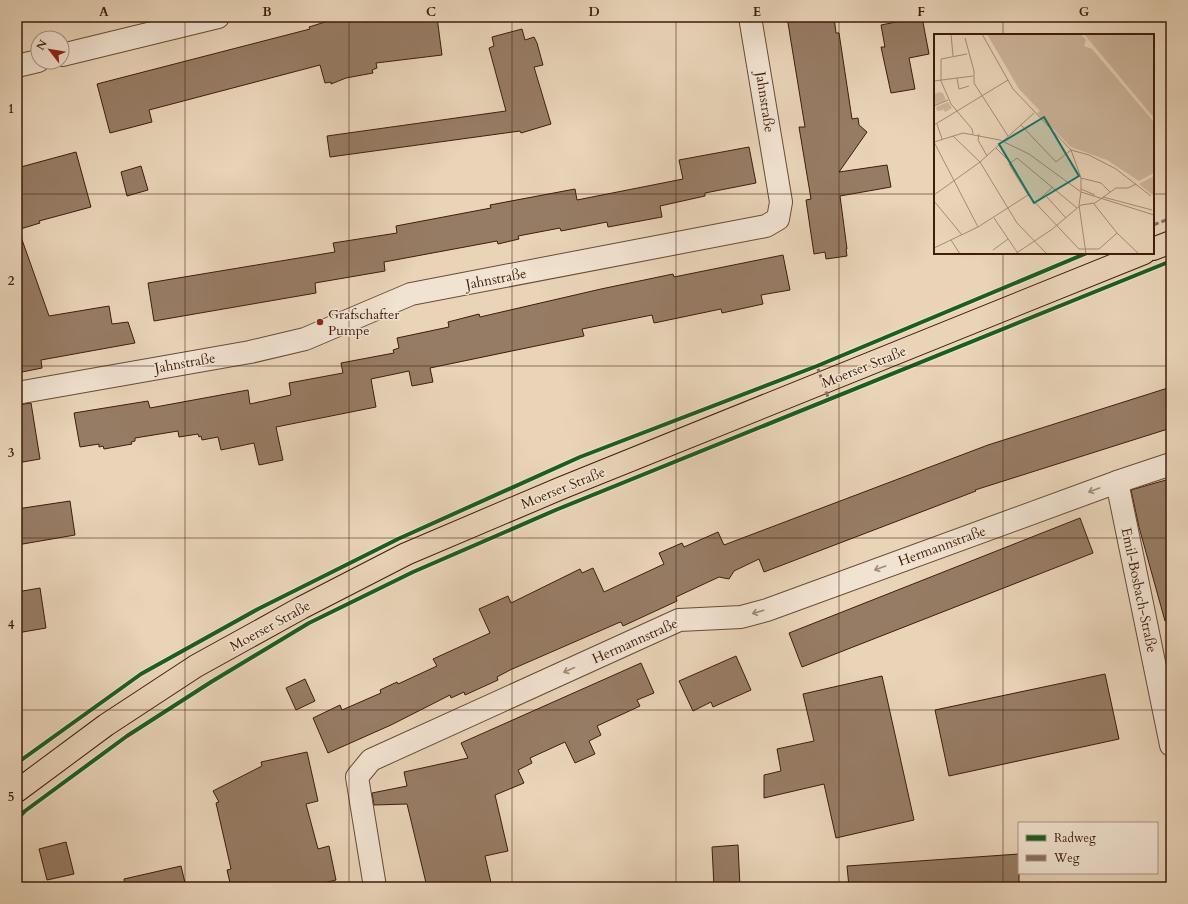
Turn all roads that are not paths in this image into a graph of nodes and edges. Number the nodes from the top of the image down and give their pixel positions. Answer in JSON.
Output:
{"nodes":[{"id":1,"x":218,"y":17,"type":"edge"},
{"id":2,"x":750,"y":17,"type":"edge"},
{"id":3,"x":70,"y":53,"type":"edge"},
{"id":4,"x":30,"y":62,"type":"edge"},
{"id":5,"x":17,"y":66,"type":"edge"},
{"id":6,"x":1171,"y":242,"type":"edge"},
{"id":7,"x":1154,"y":249,"type":"edge"},
{"id":8,"x":1142,"y":254,"type":"edge"},
{"id":9,"x":17,"y":393,"type":"edge"},
{"id":10,"x":1171,"y":464,"type":"edge"},
{"id":11,"x":1117,"y":482,"type":"junction"},
{"id":12,"x":1164,"y":684,"type":"edge"},
{"id":13,"x":1171,"y":745,"type":"edge"},
{"id":14,"x":17,"y":791,"type":"edge"},
{"id":15,"x":375,"y":887,"type":"edge"}],
"edges":[{"from":1,"to":3,"type":"street"},
{"from":2,"to":9,"type":"street","name":"Jahnstraße"},
{"from":4,"to":5,"type":"street"},
{"from":6,"to":7,"type":"main road"},
{"from":8,"to":14,"type":"main road","name":"Moerser Straße"},
{"from":10,"to":11,"type":"street","name":"Hermannstraße"},
{"from":11,"to":12,"type":"street","name":"Emil-Bosbach-Straße"},
{"from":11,"to":15,"type":"street","name":"Hermannstraße","one_way":true},
{"from":12,"to":13,"type":"street","name":"Emil-Bosbach-Straße"}]}
